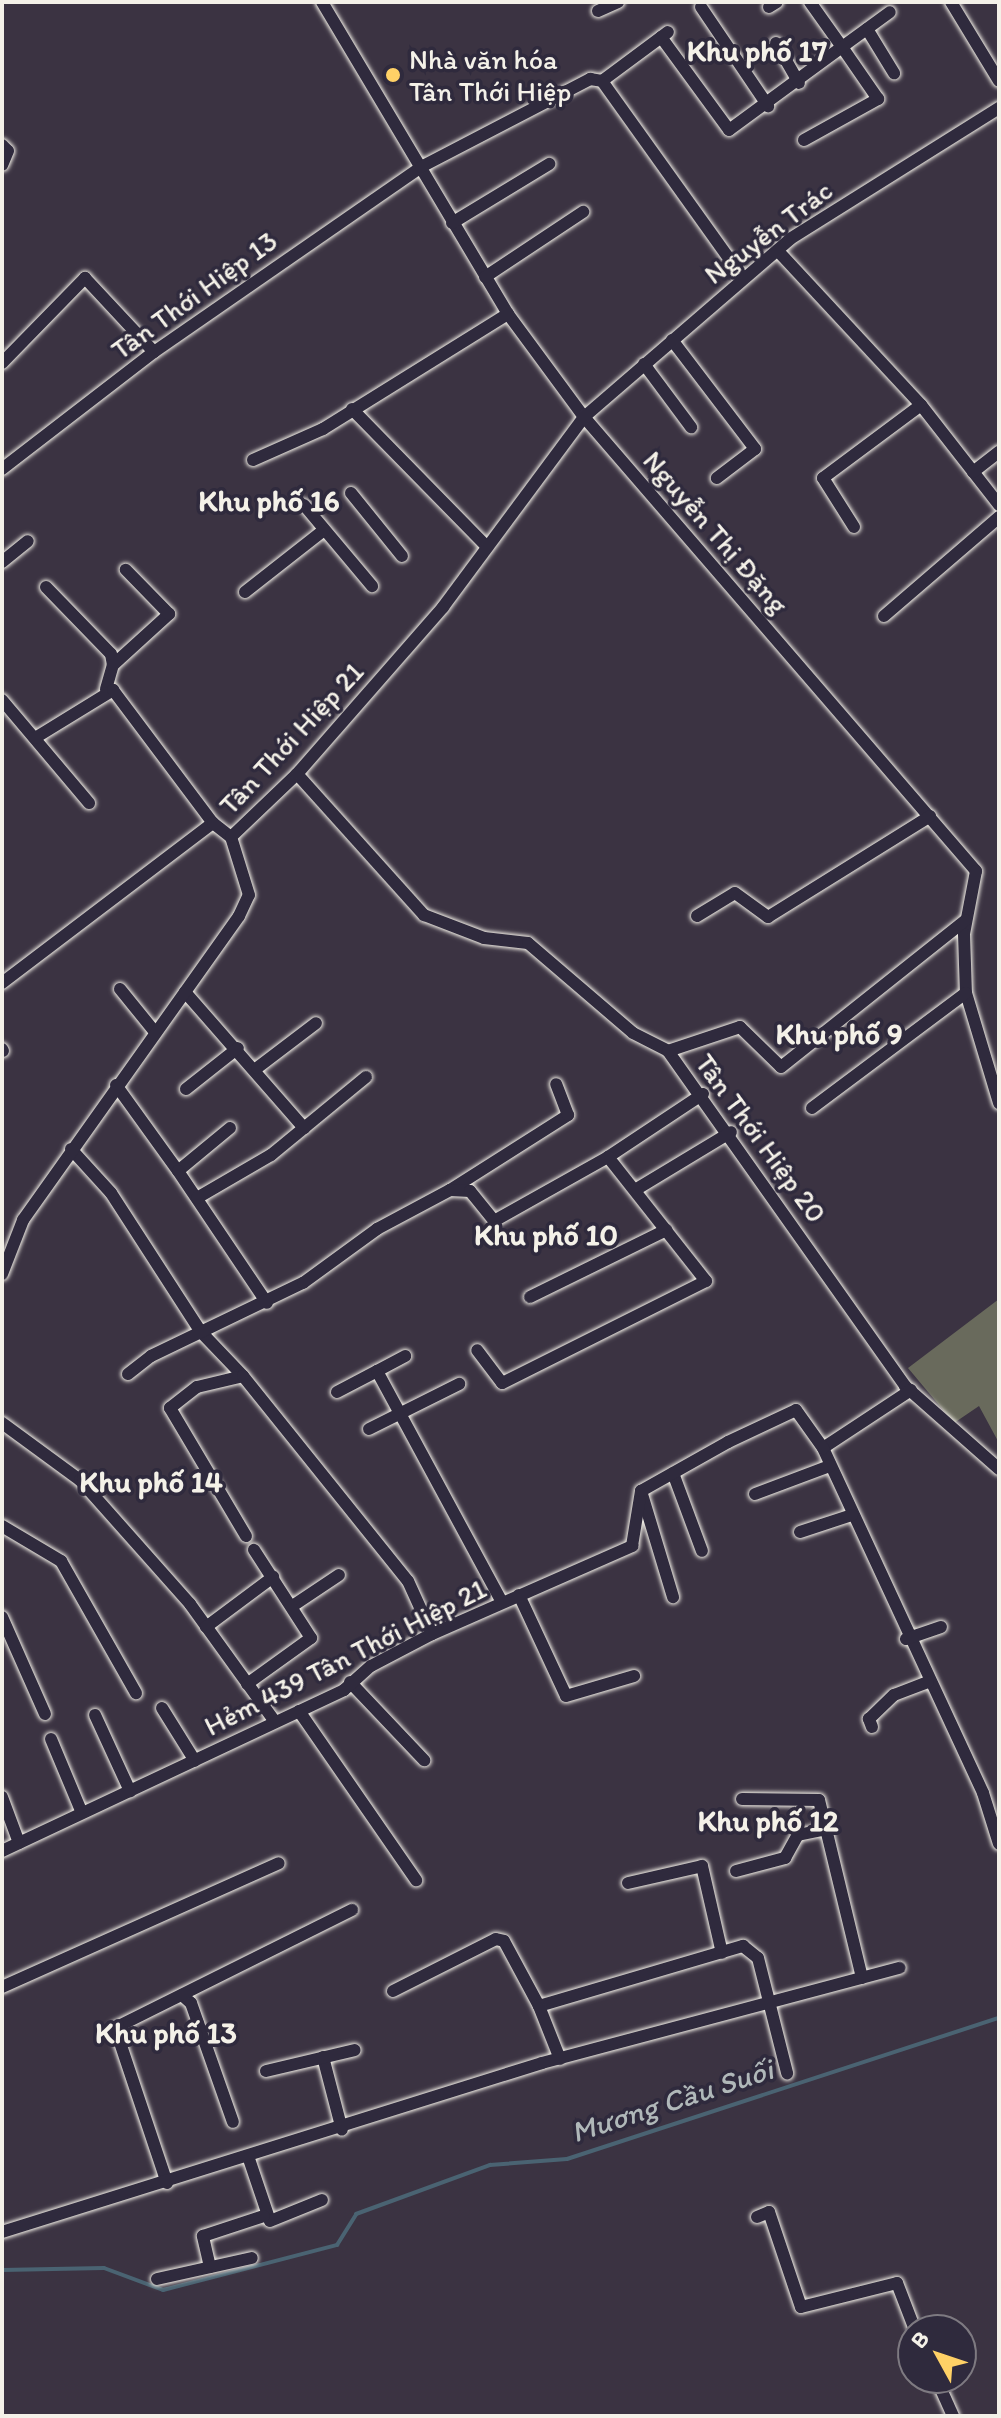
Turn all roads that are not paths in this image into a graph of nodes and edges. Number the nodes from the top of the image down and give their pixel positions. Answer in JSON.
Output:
{"nodes":[{"id":1,"x":322,"y":2,"type":"edge"},
{"id":2,"x":618,"y":2,"type":"edge"},
{"id":3,"x":810,"y":2,"type":"edge"},
{"id":4,"x":951,"y":2,"type":"edge"},
{"id":5,"x":701,"y":7,"type":"dead end"},
{"id":6,"x":598,"y":11,"type":"dead end"},
{"id":7,"x":890,"y":12,"type":"dead end"},
{"id":8,"x":867,"y":29,"type":"junction"},
{"id":9,"x":776,"y":43,"type":"dead end"},
{"id":10,"x":842,"y":47,"type":"junction"},
{"id":11,"x":894,"y":73,"type":"dead end"},
{"id":12,"x":602,"y":81,"type":"junction"},
{"id":13,"x":999,"y":81,"type":"edge"},
{"id":14,"x":799,"y":83,"type":"junction"},
{"id":15,"x":768,"y":106,"type":"junction"},
{"id":16,"x":999,"y":108,"type":"edge"},
{"id":17,"x":804,"y":140,"type":"dead end"},
{"id":18,"x":2,"y":145,"type":"edge"},
{"id":19,"x":549,"y":164,"type":"dead end"},
{"id":20,"x":2,"y":165,"type":"edge"},
{"id":21,"x":421,"y":167,"type":"junction"},
{"id":22,"x":583,"y":212,"type":"dead end"},
{"id":23,"x":452,"y":223,"type":"junction"},
{"id":24,"x":778,"y":251,"type":"junction"},
{"id":25,"x":485,"y":277,"type":"junction"},
{"id":26,"x":743,"y":278,"type":"junction"},
{"id":27,"x":508,"y":314,"type":"junction"},
{"id":28,"x":672,"y":340,"type":"junction"},
{"id":29,"x":154,"y":352,"type":"junction"},
{"id":30,"x":2,"y":363,"type":"edge"},
{"id":31,"x":644,"y":364,"type":"junction"},
{"id":32,"x":921,"y":405,"type":"junction"},
{"id":33,"x":352,"y":409,"type":"junction"},
{"id":34,"x":584,"y":417,"type":"junction"},
{"id":35,"x":691,"y":427,"type":"dead end"},
{"id":36,"x":999,"y":452,"type":"edge"},
{"id":37,"x":253,"y":460,"type":"dead end"},
{"id":38,"x":2,"y":469,"type":"edge"},
{"id":39,"x":973,"y":472,"type":"junction"},
{"id":40,"x":717,"y":478,"type":"dead end"},
{"id":41,"x":351,"y":493,"type":"dead end"},
{"id":42,"x":304,"y":505,"type":"dead end"},
{"id":43,"x":999,"y":505,"type":"edge"},
{"id":44,"x":999,"y":517,"type":"edge"},
{"id":45,"x":854,"y":527,"type":"dead end"},
{"id":46,"x":324,"y":530,"type":"junction"},
{"id":47,"x":28,"y":541,"type":"dead end"},
{"id":48,"x":487,"y":547,"type":"junction"},
{"id":49,"x":402,"y":556,"type":"dead end"},
{"id":50,"x":2,"y":562,"type":"edge"},
{"id":51,"x":126,"y":570,"type":"dead end"},
{"id":52,"x":372,"y":586,"type":"dead end"},
{"id":53,"x":46,"y":587,"type":"dead end"},
{"id":54,"x":245,"y":592,"type":"dead end"},
{"id":55,"x":884,"y":616,"type":"dead end"},
{"id":56,"x":113,"y":665,"type":"junction"},
{"id":57,"x":106,"y":689,"type":"junction"},
{"id":58,"x":2,"y":700,"type":"edge"},
{"id":59,"x":35,"y":738,"type":"junction"},
{"id":60,"x":297,"y":774,"type":"junction"},
{"id":61,"x":89,"y":803,"type":"dead end"},
{"id":62,"x":930,"y":816,"type":"junction"},
{"id":63,"x":213,"y":823,"type":"junction"},
{"id":64,"x":231,"y":837,"type":"junction"},
{"id":65,"x":697,"y":916,"type":"dead end"},
{"id":66,"x":966,"y":920,"type":"junction"},
{"id":67,"x":2,"y":983,"type":"edge"},
{"id":68,"x":120,"y":989,"type":"dead end"},
{"id":69,"x":185,"y":992,"type":"junction"},
{"id":70,"x":966,"y":993,"type":"junction"},
{"id":71,"x":316,"y":1023,"type":"dead end"},
{"id":72,"x":155,"y":1032,"type":"junction"},
{"id":73,"x":238,"y":1048,"type":"junction"},
{"id":74,"x":668,"y":1051,"type":"junction"},
{"id":75,"x":257,"y":1068,"type":"junction"},
{"id":76,"x":366,"y":1077,"type":"dead end"},
{"id":77,"x":556,"y":1084,"type":"dead end"},
{"id":78,"x":116,"y":1085,"type":"junction"},
{"id":79,"x":186,"y":1089,"type":"dead end"},
{"id":80,"x":703,"y":1094,"type":"junction"},
{"id":81,"x":999,"y":1103,"type":"edge"},
{"id":82,"x":812,"y":1108,"type":"dead end"},
{"id":83,"x":230,"y":1128,"type":"dead end"},
{"id":84,"x":304,"y":1128,"type":"junction"},
{"id":85,"x":731,"y":1132,"type":"junction"},
{"id":86,"x":71,"y":1149,"type":"junction"},
{"id":87,"x":608,"y":1157,"type":"junction"},
{"id":88,"x":178,"y":1171,"type":"junction"},
{"id":89,"x":450,"y":1190,"type":"junction"},
{"id":90,"x":635,"y":1190,"type":"junction"},
{"id":91,"x":197,"y":1198,"type":"junction"},
{"id":92,"x":666,"y":1230,"type":"junction"},
{"id":93,"x":3,"y":1268,"type":"edge"},
{"id":94,"x":530,"y":1297,"type":"dead end"},
{"id":95,"x":267,"y":1303,"type":"junction"},
{"id":96,"x":201,"y":1332,"type":"junction"},
{"id":97,"x":477,"y":1350,"type":"dead end"},
{"id":98,"x":405,"y":1356,"type":"dead end"},
{"id":99,"x":377,"y":1371,"type":"junction"},
{"id":100,"x":128,"y":1374,"type":"dead end"},
{"id":101,"x":243,"y":1376,"type":"junction"},
{"id":102,"x":459,"y":1384,"type":"dead end"},
{"id":103,"x":911,"y":1390,"type":"junction"},
{"id":104,"x":337,"y":1392,"type":"dead end"},
{"id":105,"x":400,"y":1413,"type":"junction"},
{"id":106,"x":2,"y":1423,"type":"edge"},
{"id":107,"x":369,"y":1429,"type":"dead end"},
{"id":108,"x":823,"y":1448,"type":"junction"},
{"id":109,"x":830,"y":1466,"type":"junction"},
{"id":110,"x":999,"y":1469,"type":"edge"},
{"id":111,"x":673,"y":1473,"type":"junction"},
{"id":112,"x":641,"y":1491,"type":"junction"},
{"id":113,"x":755,"y":1494,"type":"dead end"},
{"id":114,"x":852,"y":1515,"type":"junction"},
{"id":115,"x":2,"y":1526,"type":"edge"},
{"id":116,"x":800,"y":1532,"type":"dead end"},
{"id":117,"x":246,"y":1536,"type":"dead end"},
{"id":118,"x":254,"y":1550,"type":"dead end"},
{"id":119,"x":702,"y":1551,"type":"dead end"},
{"id":120,"x":339,"y":1575,"type":"dead end"},
{"id":121,"x":273,"y":1577,"type":"junction"},
{"id":122,"x":519,"y":1595,"type":"junction"},
{"id":123,"x":673,"y":1597,"type":"dead end"},
{"id":124,"x":502,"y":1602,"type":"junction"},
{"id":125,"x":294,"y":1605,"type":"junction"},
{"id":126,"x":2,"y":1617,"type":"edge"},
{"id":127,"x":206,"y":1627,"type":"junction"},
{"id":128,"x":941,"y":1627,"type":"dead end"},
{"id":129,"x":432,"y":1634,"type":"junction"},
{"id":130,"x":906,"y":1639,"type":"junction"},
{"id":131,"x":634,"y":1676,"type":"dead end"},
{"id":132,"x":350,"y":1682,"type":"junction"},
{"id":133,"x":928,"y":1682,"type":"junction"},
{"id":134,"x":247,"y":1684,"type":"junction"},
{"id":135,"x":136,"y":1693,"type":"dead end"},
{"id":136,"x":162,"y":1708,"type":"dead end"},
{"id":137,"x":299,"y":1711,"type":"junction"},
{"id":138,"x":45,"y":1714,"type":"dead end"},
{"id":139,"x":95,"y":1715,"type":"dead end"},
{"id":140,"x":275,"y":1722,"type":"junction"},
{"id":141,"x":872,"y":1727,"type":"dead end"},
{"id":142,"x":51,"y":1739,"type":"dead end"},
{"id":143,"x":424,"y":1760,"type":"dead end"},
{"id":144,"x":195,"y":1761,"type":"junction"},
{"id":145,"x":130,"y":1791,"type":"junction"},
{"id":146,"x":2,"y":1797,"type":"edge"},
{"id":147,"x":742,"y":1799,"type":"dead end"},
{"id":148,"x":82,"y":1813,"type":"junction"},
{"id":149,"x":827,"y":1829,"type":"junction"},
{"id":150,"x":19,"y":1843,"type":"junction"},
{"id":151,"x":999,"y":1844,"type":"edge"},
{"id":152,"x":2,"y":1851,"type":"edge"},
{"id":153,"x":279,"y":1863,"type":"dead end"},
{"id":154,"x":736,"y":1871,"type":"dead end"},
{"id":155,"x":416,"y":1880,"type":"dead end"},
{"id":156,"x":628,"y":1883,"type":"dead end"},
{"id":157,"x":352,"y":1910,"type":"dead end"},
{"id":158,"x":722,"y":1953,"type":"junction"},
{"id":159,"x":900,"y":1968,"type":"dead end"},
{"id":160,"x":862,"y":1978,"type":"junction"},
{"id":161,"x":2,"y":1987,"type":"edge"},
{"id":162,"x":393,"y":1991,"type":"dead end"},
{"id":163,"x":182,"y":1995,"type":"junction"},
{"id":164,"x":770,"y":2003,"type":"junction"},
{"id":165,"x":539,"y":2006,"type":"junction"},
{"id":166,"x":355,"y":2050,"type":"dead end"},
{"id":167,"x":323,"y":2057,"type":"junction"},
{"id":168,"x":560,"y":2059,"type":"junction"},
{"id":169,"x":266,"y":2071,"type":"dead end"},
{"id":170,"x":787,"y":2073,"type":"dead end"},
{"id":171,"x":233,"y":2122,"type":"dead end"},
{"id":172,"x":342,"y":2130,"type":"junction"},
{"id":173,"x":249,"y":2159,"type":"junction"},
{"id":174,"x":167,"y":2183,"type":"junction"},
{"id":175,"x":322,"y":2200,"type":"dead end"},
{"id":176,"x":264,"y":2216,"type":"junction"},
{"id":177,"x":757,"y":2217,"type":"dead end"},
{"id":178,"x":2,"y":2232,"type":"edge"},
{"id":179,"x":252,"y":2258,"type":"dead end"},
{"id":180,"x":210,"y":2267,"type":"junction"},
{"id":181,"x":157,"y":2279,"type":"dead end"},
{"id":182,"x":909,"y":2314,"type":"edge"},
{"id":183,"x":943,"y":2394,"type":"edge"},
{"id":184,"x":953,"y":2416,"type":"edge"}],
"edges":[{"from":1,"to":21,"type":"street","name":"Nguyễn Thị Đặng"},
{"from":2,"to":6,"type":"street"},
{"from":3,"to":10,"type":"street"},
{"from":4,"to":13,"type":"street"},
{"from":5,"to":15,"type":"street"},
{"from":7,"to":8,"type":"street"},
{"from":8,"to":10,"type":"street"},
{"from":8,"to":11,"type":"street"},
{"from":9,"to":14,"type":"street"},
{"from":10,"to":14,"type":"street"},
{"from":10,"to":17,"type":"street"},
{"from":12,"to":15,"type":"street"},
{"from":12,"to":21,"type":"street","name":"Tân Thới Hiệp 13"},
{"from":12,"to":26,"type":"street"},
{"from":14,"to":15,"type":"street"},
{"from":16,"to":24,"type":"street","name":"Nguyễn Trác"},
{"from":18,"to":20,"type":"street"},
{"from":19,"to":23,"type":"street"},
{"from":21,"to":23,"type":"street","name":"Nguyễn Thị Đặng"},
{"from":21,"to":29,"type":"street","name":"Tân Thới Hiệp 13"},
{"from":22,"to":25,"type":"street"},
{"from":23,"to":25,"type":"street","name":"Nguyễn Thị Đặng"},
{"from":24,"to":26,"type":"street","name":"Nguyễn Trác"},
{"from":24,"to":32,"type":"street"},
{"from":25,"to":27,"type":"street","name":"Nguyễn Thị Đặng"},
{"from":26,"to":28,"type":"street","name":"Nguyễn Trác"},
{"from":27,"to":33,"type":"street"},
{"from":27,"to":34,"type":"street","name":"Nguyễn Thị Đặng"},
{"from":28,"to":31,"type":"street","name":"Nguyễn Trác"},
{"from":28,"to":40,"type":"street"},
{"from":29,"to":30,"type":"street"},
{"from":29,"to":38,"type":"street","name":"Tân Thới Hiệp 13"},
{"from":31,"to":34,"type":"street","name":"Nguyễn Trác"},
{"from":31,"to":35,"type":"street"},
{"from":32,"to":39,"type":"street"},
{"from":32,"to":45,"type":"street"},
{"from":33,"to":37,"type":"street"},
{"from":33,"to":48,"type":"street"},
{"from":34,"to":48,"type":"street","name":"Tân Thới Hiệp 21"},
{"from":34,"to":62,"type":"street","name":"Nguyễn Thị Đặng"},
{"from":36,"to":39,"type":"street"},
{"from":39,"to":43,"type":"street"},
{"from":41,"to":49,"type":"street"},
{"from":42,"to":46,"type":"street"},
{"from":44,"to":55,"type":"street"},
{"from":46,"to":52,"type":"street"},
{"from":46,"to":54,"type":"street"},
{"from":47,"to":50,"type":"street"},
{"from":48,"to":60,"type":"street","name":"Tân Thới Hiệp 21"},
{"from":51,"to":56,"type":"street"},
{"from":53,"to":56,"type":"street"},
{"from":56,"to":57,"type":"street"},
{"from":57,"to":59,"type":"street"},
{"from":57,"to":63,"type":"street"},
{"from":58,"to":59,"type":"street"},
{"from":59,"to":61,"type":"street"},
{"from":60,"to":64,"type":"street","name":"Tân Thới Hiệp 21"},
{"from":60,"to":74,"type":"street","name":"Tân Thới Hiệp 20"},
{"from":62,"to":65,"type":"street"},
{"from":62,"to":66,"type":"street","name":"Nguyễn Thị Đặng"},
{"from":63,"to":64,"type":"street"},
{"from":63,"to":67,"type":"street"},
{"from":64,"to":69,"type":"street","name":"Tân Thới Hiệp 21"},
{"from":66,"to":70,"type":"street","name":"Nguyễn Thị Đặng"},
{"from":66,"to":74,"type":"street"},
{"from":68,"to":72,"type":"street"},
{"from":69,"to":72,"type":"street","name":"Tân Thới Hiệp 21"},
{"from":69,"to":73,"type":"street"},
{"from":70,"to":81,"type":"street","name":"Nguyễn Thị Đặng"},
{"from":70,"to":82,"type":"street"},
{"from":71,"to":75,"type":"street"},
{"from":72,"to":78,"type":"street","name":"Tân Thới Hiệp 21"},
{"from":73,"to":75,"type":"street"},
{"from":73,"to":79,"type":"street"},
{"from":74,"to":80,"type":"street","name":"Tân Thới Hiệp 20"},
{"from":75,"to":84,"type":"street"},
{"from":76,"to":84,"type":"street"},
{"from":77,"to":89,"type":"street"},
{"from":78,"to":86,"type":"street","name":"Tân Thới Hiệp 21"},
{"from":78,"to":88,"type":"street"},
{"from":80,"to":85,"type":"street","name":"Tân Thới Hiệp 20"},
{"from":80,"to":87,"type":"street"},
{"from":83,"to":88,"type":"street"},
{"from":84,"to":91,"type":"street"},
{"from":85,"to":90,"type":"street"},
{"from":85,"to":103,"type":"street","name":"Tân Thới Hiệp 20"},
{"from":86,"to":93,"type":"street","name":"Tân Thới Hiệp 21"},
{"from":86,"to":96,"type":"street"},
{"from":87,"to":89,"type":"street"},
{"from":87,"to":90,"type":"street"},
{"from":88,"to":91,"type":"street"},
{"from":89,"to":95,"type":"street"},
{"from":90,"to":92,"type":"street"},
{"from":91,"to":95,"type":"street"},
{"from":92,"to":94,"type":"street"},
{"from":92,"to":97,"type":"street"},
{"from":95,"to":96,"type":"street"},
{"from":96,"to":100,"type":"street"},
{"from":96,"to":101,"type":"street"},
{"from":98,"to":99,"type":"street"},
{"from":99,"to":104,"type":"street"},
{"from":99,"to":105,"type":"street"},
{"from":101,"to":117,"type":"street"},
{"from":101,"to":129,"type":"street"},
{"from":102,"to":105,"type":"street"},
{"from":103,"to":108,"type":"street"},
{"from":103,"to":110,"type":"street","name":"Tân Thới Hiệp 20"},
{"from":105,"to":107,"type":"street"},
{"from":105,"to":124,"type":"street"},
{"from":106,"to":127,"type":"street"},
{"from":108,"to":109,"type":"street"},
{"from":108,"to":111,"type":"street"},
{"from":109,"to":113,"type":"street"},
{"from":109,"to":114,"type":"street"},
{"from":111,"to":112,"type":"street"},
{"from":111,"to":119,"type":"street"},
{"from":112,"to":122,"type":"street","name":"Hẻm 439 Tân Thới Hiệp 21"},
{"from":112,"to":123,"type":"street"},
{"from":114,"to":116,"type":"street"},
{"from":114,"to":130,"type":"street"},
{"from":115,"to":135,"type":"street"},
{"from":118,"to":121,"type":"street"},
{"from":120,"to":125,"type":"street"},
{"from":121,"to":125,"type":"street"},
{"from":121,"to":127,"type":"street"},
{"from":122,"to":124,"type":"street","name":"Hẻm 439 Tân Thới Hiệp 21"},
{"from":122,"to":131,"type":"street"},
{"from":124,"to":129,"type":"street","name":"Hẻm 439 Tân Thới Hiệp 21"},
{"from":125,"to":134,"type":"street"},
{"from":126,"to":138,"type":"street"},
{"from":127,"to":134,"type":"street"},
{"from":128,"to":130,"type":"street"},
{"from":129,"to":132,"type":"street","name":"Hẻm 439 Tân Thới Hiệp 21"},
{"from":130,"to":133,"type":"street"},
{"from":132,"to":137,"type":"street","name":"Hẻm 439 Tân Thới Hiệp 21"},
{"from":132,"to":143,"type":"street"},
{"from":133,"to":141,"type":"street"},
{"from":133,"to":151,"type":"street"},
{"from":134,"to":140,"type":"street"},
{"from":136,"to":144,"type":"street"},
{"from":137,"to":140,"type":"street","name":"Hẻm 439 Tân Thới Hiệp 21"},
{"from":137,"to":155,"type":"street"},
{"from":139,"to":145,"type":"street"},
{"from":140,"to":144,"type":"street","name":"Hẻm 439 Tân Thới Hiệp 21"},
{"from":142,"to":148,"type":"street"},
{"from":144,"to":145,"type":"street","name":"Hẻm 439 Tân Thới Hiệp 21"},
{"from":145,"to":148,"type":"street","name":"Hẻm 439 Tân Thới Hiệp 21"},
{"from":146,"to":150,"type":"street"},
{"from":147,"to":149,"type":"street"},
{"from":148,"to":150,"type":"street","name":"Hẻm 439 Tân Thới Hiệp 21"},
{"from":149,"to":154,"type":"street"},
{"from":149,"to":160,"type":"street"},
{"from":150,"to":152,"type":"street","name":"Hẻm 439 Tân Thới Hiệp 21"},
{"from":153,"to":161,"type":"street"},
{"from":156,"to":158,"type":"street"},
{"from":157,"to":163,"type":"street"},
{"from":158,"to":164,"type":"street"},
{"from":158,"to":165,"type":"street"},
{"from":159,"to":160,"type":"street"},
{"from":160,"to":164,"type":"street"},
{"from":162,"to":165,"type":"street"},
{"from":163,"to":171,"type":"street"},
{"from":163,"to":174,"type":"street"},
{"from":164,"to":168,"type":"street"},
{"from":164,"to":170,"type":"street"},
{"from":165,"to":168,"type":"street"},
{"from":166,"to":167,"type":"street"},
{"from":167,"to":169,"type":"street"},
{"from":167,"to":172,"type":"street"},
{"from":168,"to":172,"type":"street"},
{"from":172,"to":173,"type":"street"},
{"from":173,"to":174,"type":"street"},
{"from":173,"to":176,"type":"street"},
{"from":174,"to":178,"type":"street"},
{"from":175,"to":176,"type":"street"},
{"from":176,"to":180,"type":"street"},
{"from":177,"to":182,"type":"street"},
{"from":179,"to":180,"type":"street"},
{"from":180,"to":181,"type":"street"},
{"from":183,"to":184,"type":"street"}]}
